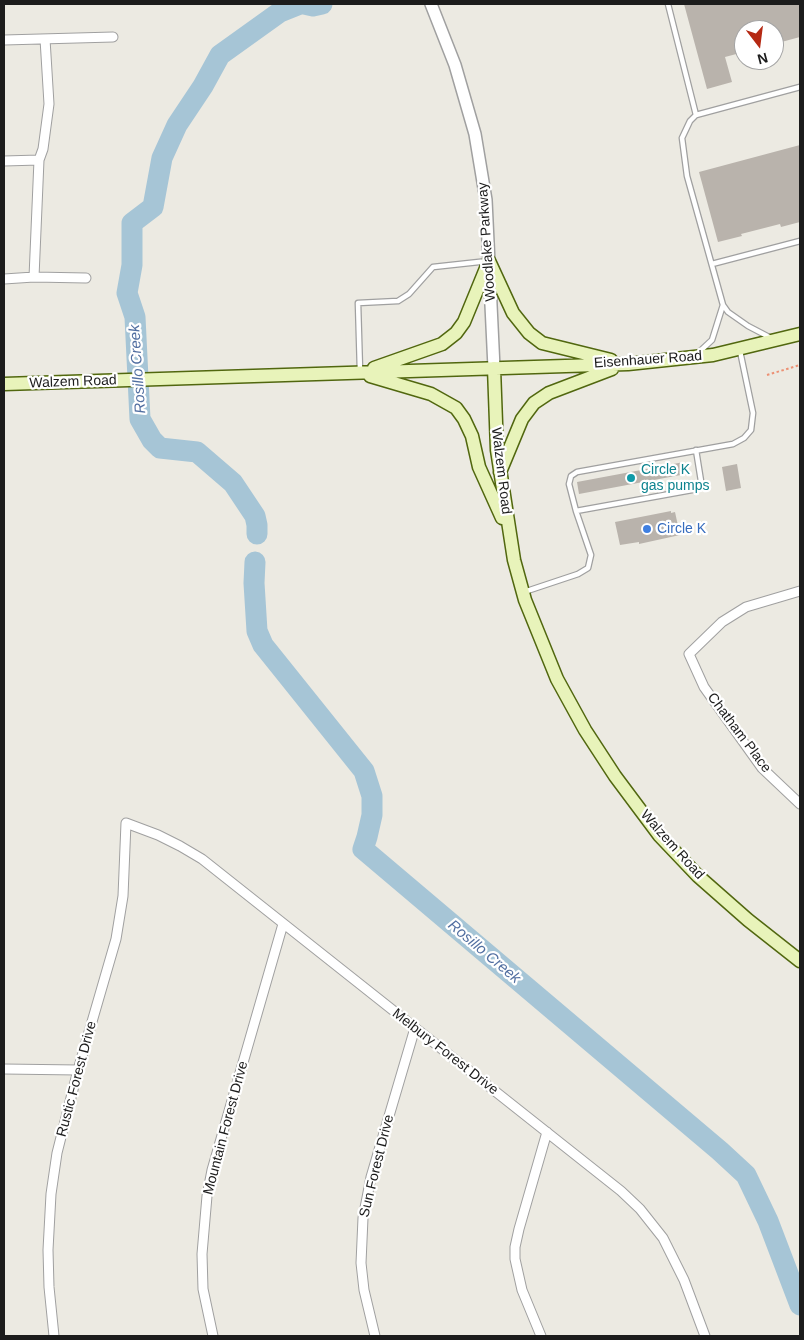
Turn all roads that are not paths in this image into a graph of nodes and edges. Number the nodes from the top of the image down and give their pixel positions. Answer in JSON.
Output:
{"nodes":[{"id":1,"x":431,"y":4,"type":"edge"},
{"id":2,"x":668,"y":4,"type":"edge"},
{"id":3,"x":112,"y":37,"type":"dead end"},
{"id":4,"x":45,"y":39,"type":"junction"},
{"id":5,"x":4,"y":40,"type":"edge"},
{"id":6,"x":800,"y":87,"type":"edge"},
{"id":7,"x":696,"y":115,"type":"junction"},
{"id":8,"x":40,"y":160,"type":"junction"},
{"id":9,"x":4,"y":161,"type":"edge"},
{"id":10,"x":800,"y":241,"type":"edge"},
{"id":11,"x":489,"y":261,"type":"junction"},
{"id":12,"x":712,"y":264,"type":"junction"},
{"id":13,"x":34,"y":277,"type":"junction"},
{"id":14,"x":86,"y":278,"type":"dead end"},
{"id":15,"x":4,"y":279,"type":"edge"},
{"id":16,"x":723,"y":305,"type":"junction"},
{"id":17,"x":800,"y":334,"type":"edge"},
{"id":18,"x":777,"y":341,"type":"junction"},
{"id":19,"x":740,"y":350,"type":"junction"},
{"id":20,"x":694,"y":357,"type":"junction"},
{"id":21,"x":628,"y":364,"type":"junction"},
{"id":22,"x":494,"y":368,"type":"junction"},
{"id":23,"x":360,"y":373,"type":"junction"},
{"id":24,"x":4,"y":384,"type":"edge"},
{"id":25,"x":696,"y":450,"type":"junction"},
{"id":26,"x":500,"y":474,"type":"junction"},
{"id":27,"x":576,"y":511,"type":"junction"},
{"id":28,"x":510,"y":533,"type":"junction"},
{"id":29,"x":800,"y":591,"type":"edge"},
{"id":30,"x":523,"y":592,"type":"junction"},
{"id":31,"x":800,"y":804,"type":"edge"},
{"id":32,"x":126,"y":823,"type":"joint"},
{"id":33,"x":284,"y":924,"type":"junction"},
{"id":34,"x":800,"y":961,"type":"edge"},
{"id":35,"x":415,"y":1028,"type":"junction"},
{"id":36,"x":4,"y":1069,"type":"edge"},
{"id":37,"x":78,"y":1070,"type":"junction"},
{"id":38,"x":547,"y":1132,"type":"junction"},
{"id":39,"x":54,"y":1336,"type":"edge"},
{"id":40,"x":213,"y":1336,"type":"edge"},
{"id":41,"x":375,"y":1336,"type":"edge"},
{"id":42,"x":541,"y":1336,"type":"edge"},
{"id":43,"x":705,"y":1336,"type":"edge"}],
"edges":[{"from":1,"to":11,"type":"street","name":"Woodlake Parkway"},
{"from":2,"to":7,"type":"lane"},
{"from":3,"to":4,"type":"street"},
{"from":4,"to":5,"type":"street"},
{"from":4,"to":8,"type":"street"},
{"from":6,"to":7,"type":"lane"},
{"from":7,"to":12,"type":"lane"},
{"from":8,"to":9,"type":"street"},
{"from":8,"to":13,"type":"street"},
{"from":10,"to":12,"type":"lane"},
{"from":11,"to":21,"type":"main road"},
{"from":11,"to":22,"type":"street","name":"Woodlake Parkway"},
{"from":11,"to":23,"type":"main road"},
{"from":11,"to":23,"type":"lane"},
{"from":12,"to":16,"type":"lane"},
{"from":13,"to":14,"type":"street"},
{"from":13,"to":15,"type":"street"},
{"from":16,"to":18,"type":"lane"},
{"from":16,"to":20,"type":"lane"},
{"from":17,"to":18,"type":"main road","name":"Eisenhauer Road"},
{"from":18,"to":19,"type":"main road","name":"Eisenhauer Road"},
{"from":19,"to":20,"type":"main road","name":"Eisenhauer Road"},
{"from":19,"to":25,"type":"lane"},
{"from":20,"to":21,"type":"main road","name":"Eisenhauer Road"},
{"from":21,"to":22,"type":"main road","name":"Eisenhauer Road"},
{"from":21,"to":26,"type":"main road"},
{"from":22,"to":23,"type":"main road","name":"Walzem Road"},
{"from":22,"to":26,"type":"main road","name":"Walzem Road"},
{"from":23,"to":24,"type":"main road","name":"Walzem Road"},
{"from":23,"to":28,"type":"main road"},
{"from":25,"to":27,"type":"lane"},
{"from":25,"to":27,"type":"lane"},
{"from":26,"to":28,"type":"main road","name":"Walzem Road"},
{"from":27,"to":30,"type":"lane"},
{"from":28,"to":30,"type":"main road","name":"Walzem Road"},
{"from":29,"to":31,"type":"street","name":"Chatham Place"},
{"from":30,"to":34,"type":"main road","name":"Walzem Road"},
{"from":32,"to":33,"type":"street","name":"Melbury Forest Drive"},
{"from":32,"to":37,"type":"street","name":"Rustic Forest Drive"},
{"from":33,"to":35,"type":"street","name":"Melbury Forest Drive"},
{"from":33,"to":40,"type":"street","name":"Mountain Forest Drive"},
{"from":35,"to":38,"type":"street","name":"Melbury Forest Drive"},
{"from":35,"to":41,"type":"street","name":"Sun Forest Drive"},
{"from":36,"to":37,"type":"street"},
{"from":37,"to":39,"type":"street","name":"Rustic Forest Drive"},
{"from":38,"to":42,"type":"street"},
{"from":38,"to":43,"type":"street","name":"Melbury Forest Drive"}]}
